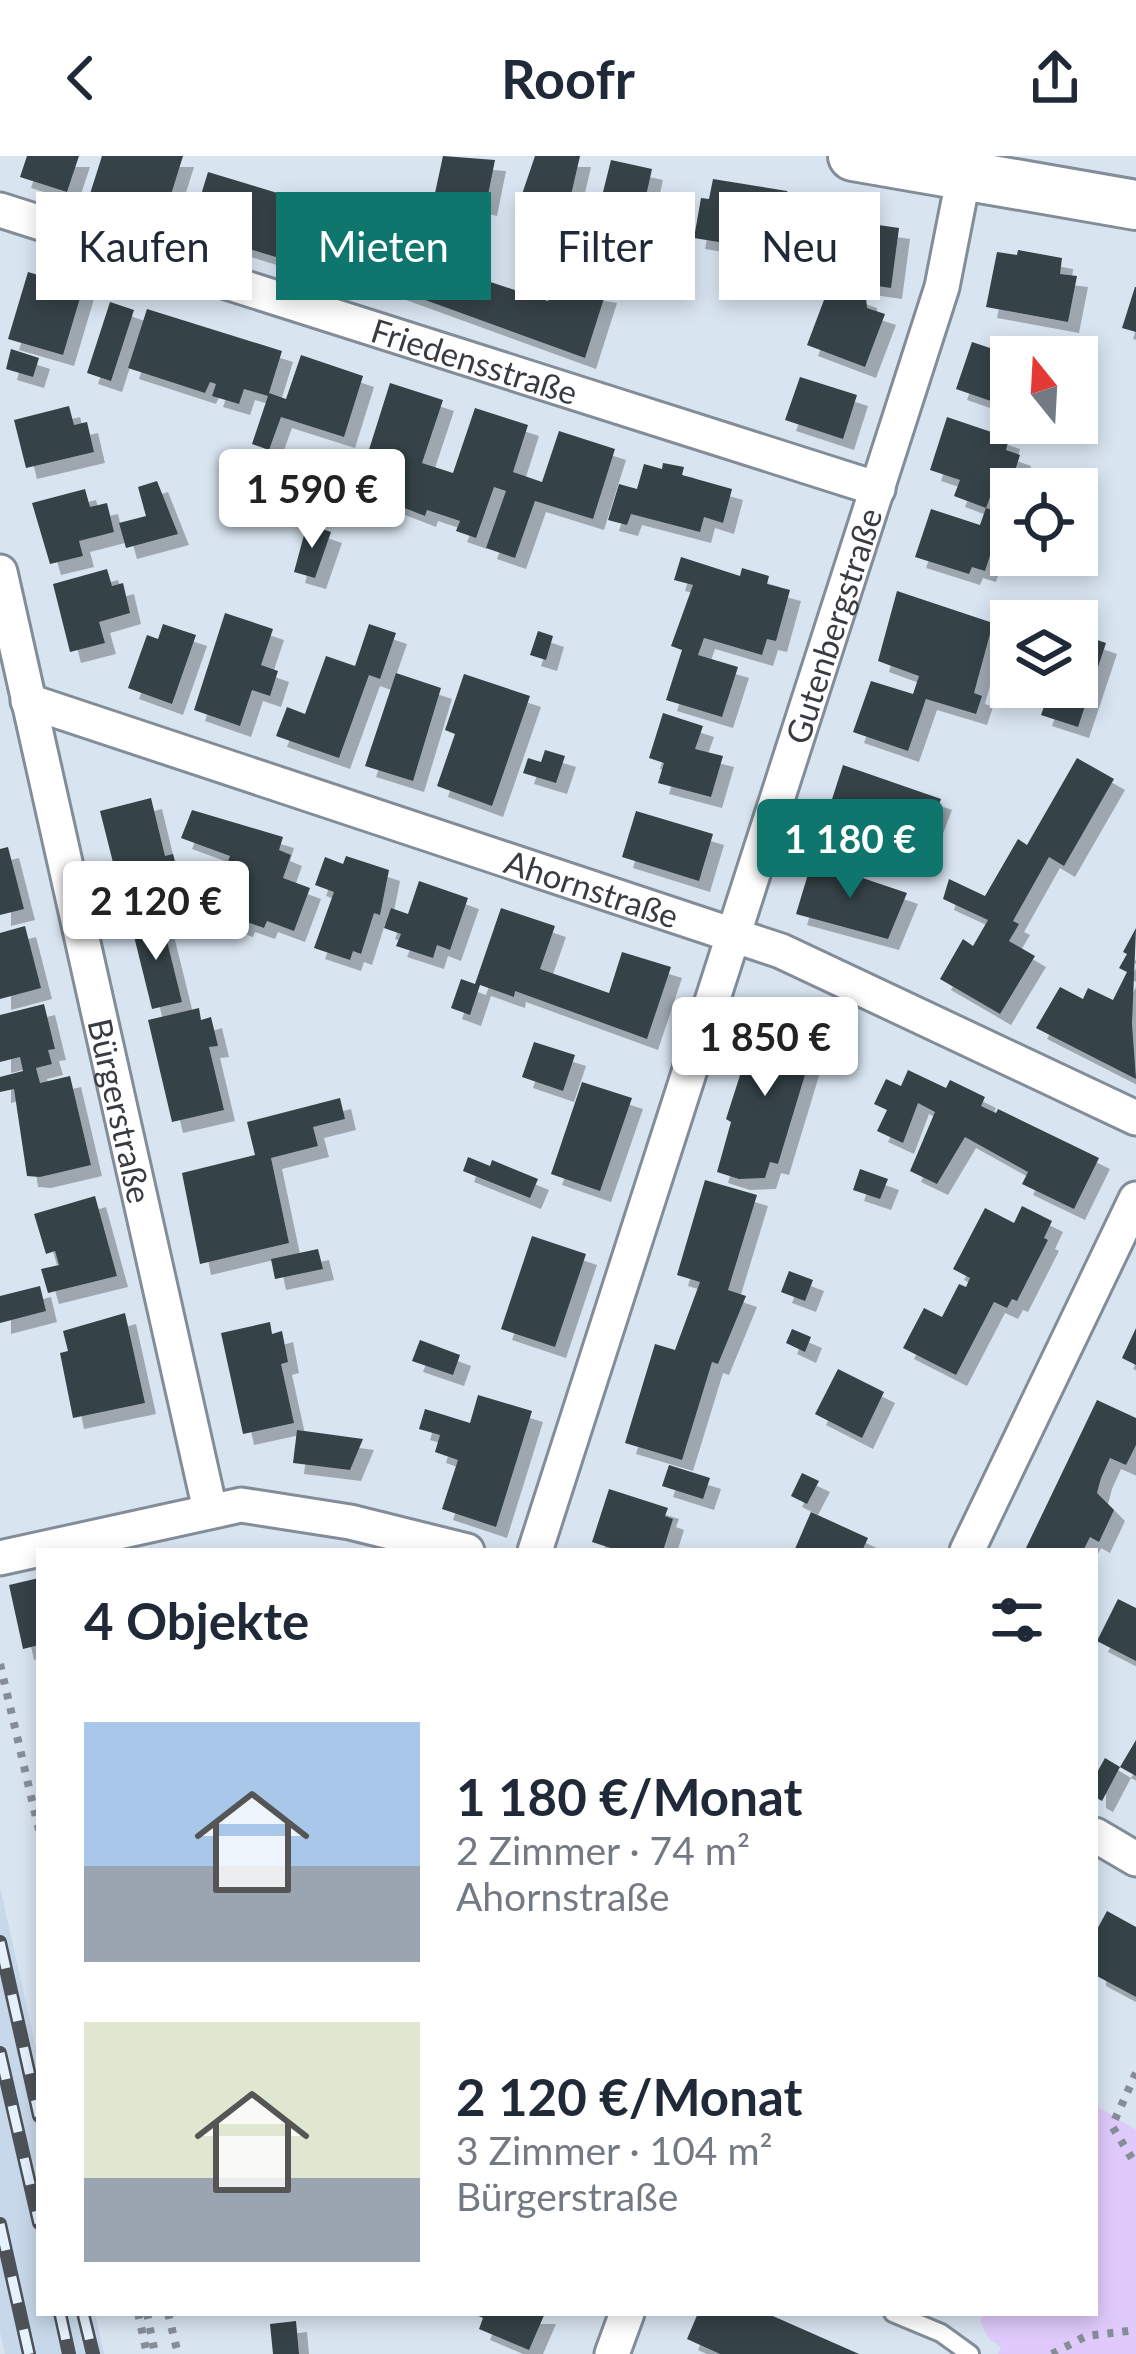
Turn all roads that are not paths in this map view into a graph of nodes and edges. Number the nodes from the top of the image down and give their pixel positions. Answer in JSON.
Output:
{"nodes":[{"id":1,"x":854,"y":156,"type":"edge"},
{"id":2,"x":965,"y":166,"type":"edge"},
{"id":3,"x":1136,"y":205,"type":"edge"},
{"id":4,"x":0,"y":210,"type":"edge"},
{"id":5,"x":878,"y":489,"type":"junction"},
{"id":6,"x":0,"y":572,"type":"edge"},
{"id":7,"x":28,"y":701,"type":"junction"},
{"id":8,"x":734,"y":936,"type":"junction"},
{"id":9,"x":1136,"y":1118,"type":"edge"},
{"id":10,"x":1136,"y":1199,"type":"edge"},
{"id":11,"x":210,"y":1510,"type":"junction"},
{"id":12,"x":44,"y":1548,"type":"edge"},
{"id":13,"x":453,"y":1548,"type":"edge"},
{"id":14,"x":536,"y":1548,"type":"edge"},
{"id":15,"x":968,"y":1548,"type":"edge"},
{"id":16,"x":36,"y":1550,"type":"edge"},
{"id":17,"x":0,"y":1558,"type":"edge"},
{"id":18,"x":1098,"y":1837,"type":"edge"},
{"id":19,"x":1136,"y":1859,"type":"edge"},
{"id":20,"x":626,"y":2316,"type":"edge"},
{"id":21,"x":900,"y":2316,"type":"edge"},
{"id":22,"x":612,"y":2354,"type":"edge"},
{"id":23,"x":970,"y":2354,"type":"edge"}],
"edges":[{"from":1,"to":2,"type":"main road"},
{"from":2,"to":3,"type":"main road"},
{"from":2,"to":5,"type":"street","name":"Gutenbergstraße"},
{"from":4,"to":5,"type":"street","name":"Friedensstraße"},
{"from":5,"to":8,"type":"street","name":"Gutenbergstraße"},
{"from":6,"to":7,"type":"street","name":"Bürgerstraße"},
{"from":7,"to":8,"type":"street","name":"Ahornstraße"},
{"from":7,"to":11,"type":"street","name":"Bürgerstraße"},
{"from":8,"to":9,"type":"street","name":"Ahornstraße"},
{"from":8,"to":14,"type":"street","name":"Gutenbergstraße"},
{"from":10,"to":15,"type":"street"},
{"from":11,"to":12,"type":"street"},
{"from":11,"to":13,"type":"street"},
{"from":16,"to":17,"type":"street"},
{"from":18,"to":19,"type":"street"},
{"from":20,"to":22,"type":"street"},
{"from":21,"to":23,"type":"lane"}]}
